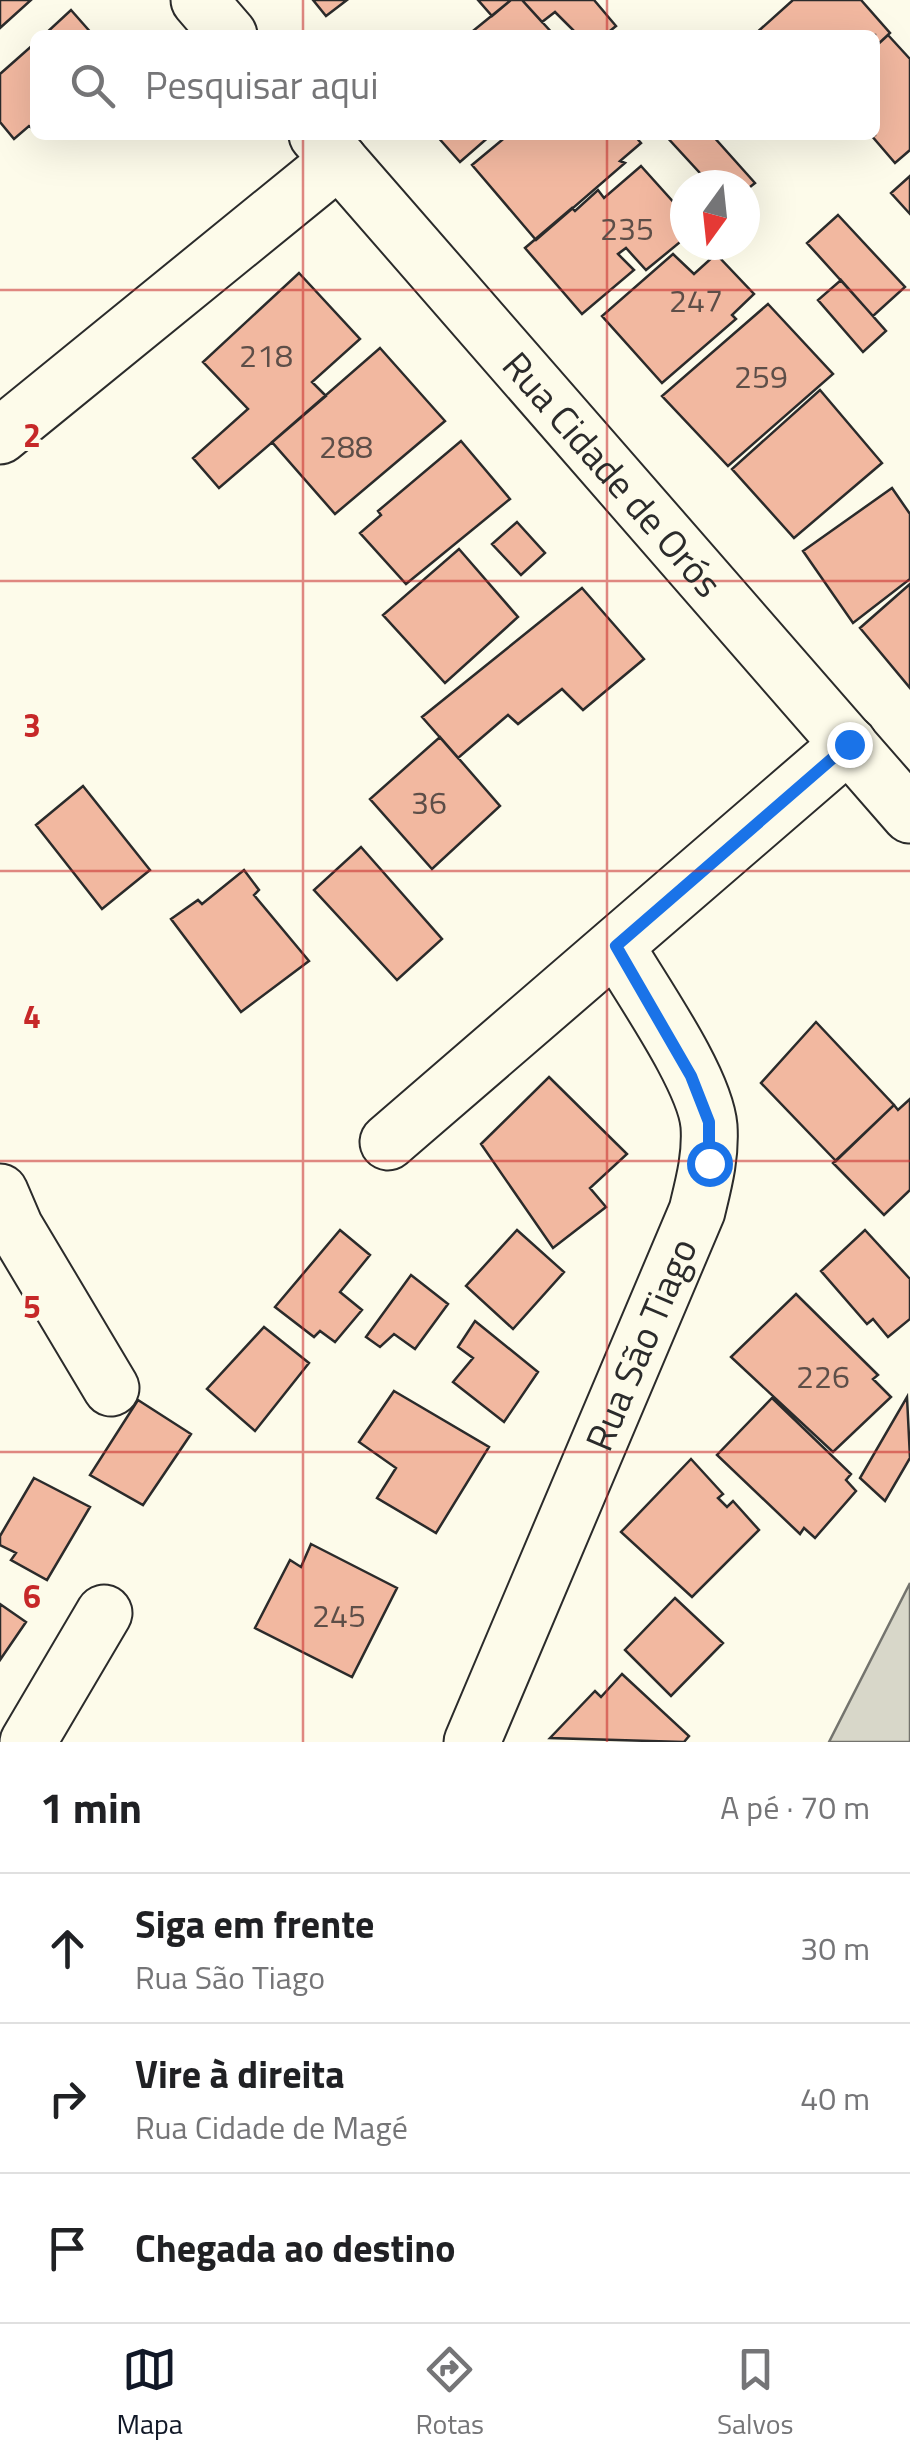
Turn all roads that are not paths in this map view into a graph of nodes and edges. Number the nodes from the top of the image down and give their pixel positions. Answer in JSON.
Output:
{"nodes":[{"id":1,"x":199,"y":0,"type":"edge"},
{"id":2,"x":226,"y":30,"type":"edge"},
{"id":3,"x":328,"y":148,"type":"edge"},
{"id":4,"x":0,"y":436,"type":"edge"},
{"id":5,"x":849,"y":744,"type":"junction"},
{"id":6,"x":910,"y":815,"type":"edge"},
{"id":7,"x":616,"y":946,"type":"junction"},
{"id":8,"x":388,"y":1142,"type":"dead end"},
{"id":9,"x":0,"y":1192,"type":"edge"},
{"id":10,"x":111,"y":1388,"type":"dead end"},
{"id":11,"x":104,"y":1613,"type":"dead end"},
{"id":12,"x":28,"y":1742,"type":"edge"},
{"id":13,"x":472,"y":1742,"type":"edge"}],
"edges":[{"from":1,"to":2,"type":"street"},
{"from":3,"to":4,"type":"street"},
{"from":3,"to":5,"type":"street","name":"Rua Cidade de Orós"},
{"from":5,"to":6,"type":"street","name":"Rua Cidade de Orós"},
{"from":5,"to":7,"type":"street"},
{"from":7,"to":8,"type":"street"},
{"from":7,"to":13,"type":"street","name":"Rua São Tiago"},
{"from":9,"to":10,"type":"street"},
{"from":11,"to":12,"type":"street"}]}
